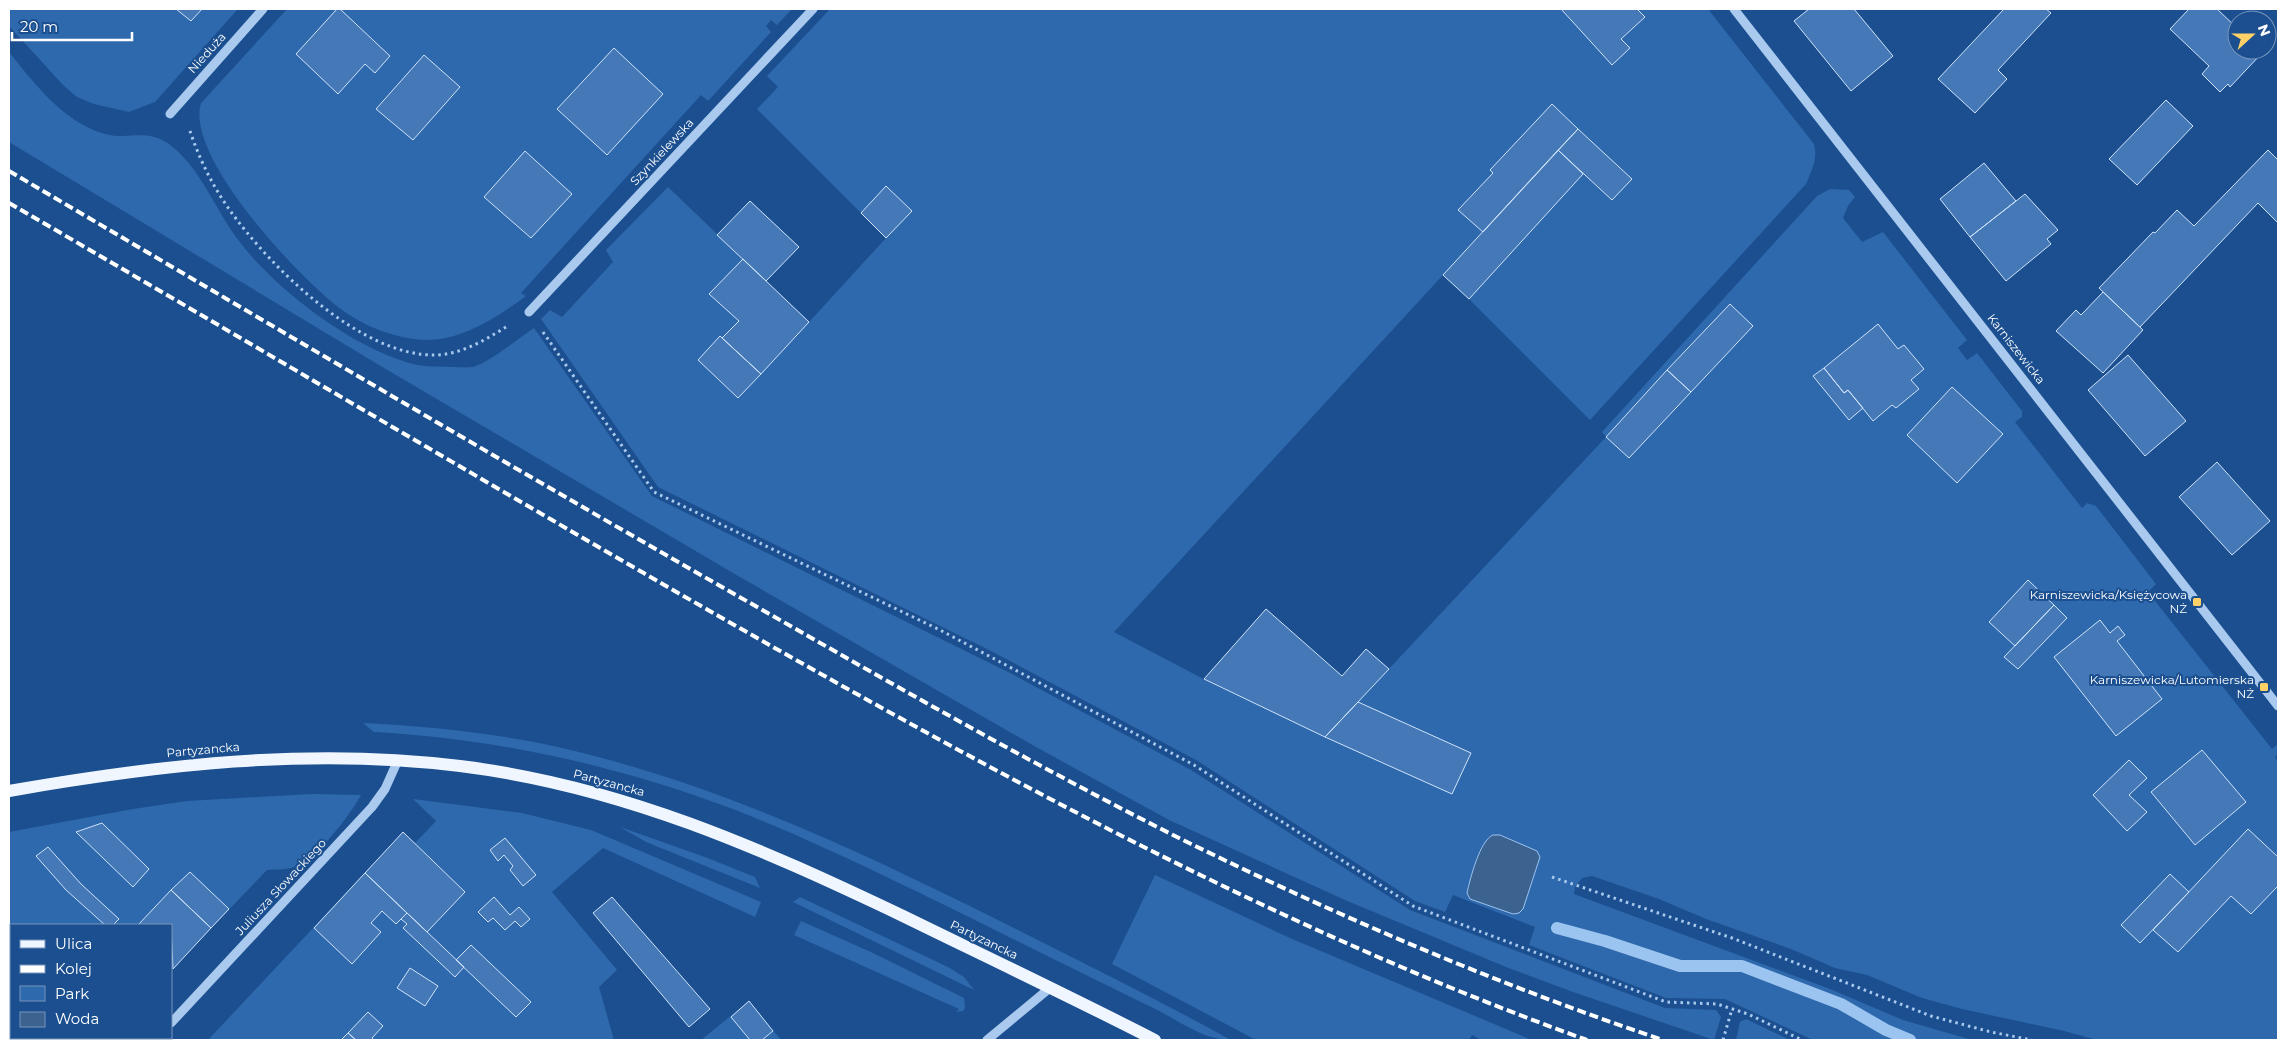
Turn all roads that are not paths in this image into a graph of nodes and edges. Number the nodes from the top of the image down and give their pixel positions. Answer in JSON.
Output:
{"nodes":[{"id":1,"x":263,"y":9,"type":"edge"},
{"id":2,"x":814,"y":9,"type":"edge"},
{"id":3,"x":1734,"y":9,"type":"edge"},
{"id":4,"x":170,"y":114,"type":"dead end"},
{"id":5,"x":529,"y":312,"type":"road end"},
{"id":6,"x":2278,"y":706,"type":"edge"},
{"id":7,"x":398,"y":760,"type":"junction"},
{"id":8,"x":9,"y":791,"type":"edge"},
{"id":9,"x":1051,"y":987,"type":"junction"},
{"id":10,"x":172,"y":1022,"type":"edge"},
{"id":11,"x":987,"y":1040,"type":"edge"},
{"id":12,"x":1155,"y":1040,"type":"edge"}],
"edges":[{"from":1,"to":4,"type":"street","name":"Nieduża"},
{"from":2,"to":5,"type":"street","name":"Szynkielewska"},
{"from":3,"to":6,"type":"street","name":"Karniszewicka"},
{"from":7,"to":8,"type":"main road","name":"Partyzancka"},
{"from":7,"to":9,"type":"main road","name":"Partyzancka"},
{"from":7,"to":10,"type":"street","name":"Juliusza Słowackiego"},
{"from":9,"to":11,"type":"street"},
{"from":9,"to":12,"type":"main road","name":"Partyzancka"}]}
